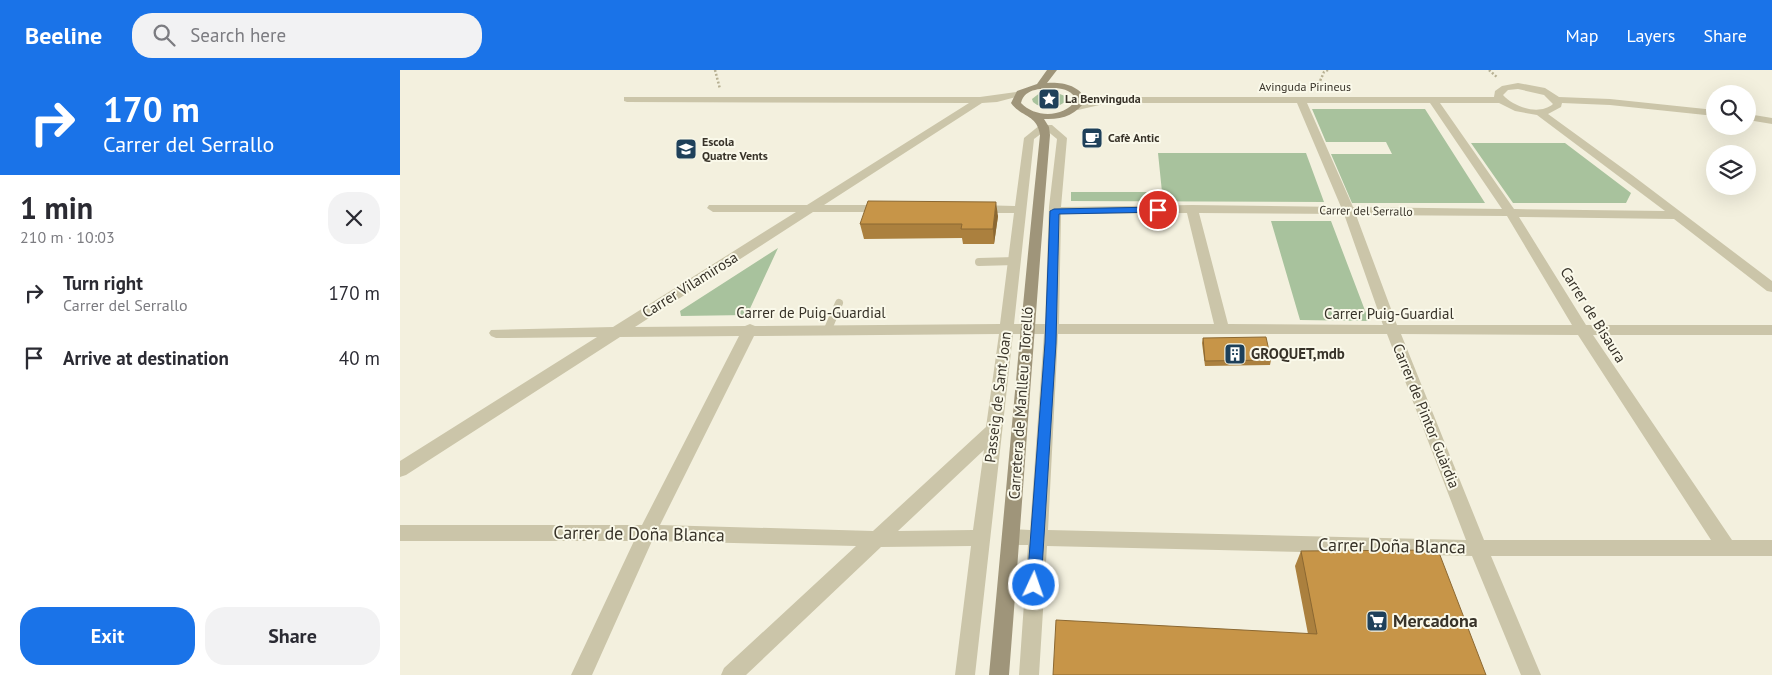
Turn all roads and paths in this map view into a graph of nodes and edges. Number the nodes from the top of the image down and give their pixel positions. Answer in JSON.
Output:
{"nodes":[{"id":1,"x":715,"y":70,"type":"edge"},
{"id":2,"x":1328,"y":70,"type":"edge"},
{"id":3,"x":1052,"y":71,"type":"edge"},
{"id":4,"x":1040,"y":86,"type":"junction"},
{"id":5,"x":1063,"y":87,"type":"junction"},
{"id":6,"x":1021,"y":92,"type":"junction"},
{"id":7,"x":1078,"y":93,"type":"junction"},
{"id":8,"x":627,"y":99,"type":"dead end"},
{"id":9,"x":720,"y":99,"type":"junction"},
{"id":10,"x":997,"y":99,"type":"junction"},
{"id":11,"x":980,"y":100,"type":"junction"},
{"id":12,"x":1108,"y":100,"type":"junction"},
{"id":13,"x":1301,"y":100,"type":"junction"},
{"id":14,"x":1320,"y":100,"type":"junction"},
{"id":15,"x":1433,"y":100,"type":"junction"},
{"id":16,"x":1501,"y":100,"type":"junction"},
{"id":17,"x":1019,"y":107,"type":"junction"},
{"id":18,"x":1078,"y":107,"type":"junction"},
{"id":19,"x":1549,"y":108,"type":"junction"},
{"id":20,"x":1706,"y":111,"type":"edge"},
{"id":21,"x":1060,"y":114,"type":"junction"},
{"id":22,"x":1036,"y":115,"type":"junction"},
{"id":23,"x":1756,"y":118,"type":"edge"},
{"id":24,"x":1772,"y":121,"type":"edge"},
{"id":25,"x":1046,"y":128,"type":"junction"},
{"id":26,"x":1040,"y":184,"type":"junction"},
{"id":27,"x":1057,"y":184,"type":"junction"},
{"id":28,"x":713,"y":208,"type":"dead end"},
{"id":29,"x":811,"y":208,"type":"junction"},
{"id":30,"x":892,"y":209,"type":"edge"},
{"id":31,"x":960,"y":209,"type":"edge"},
{"id":32,"x":1192,"y":209,"type":"junction"},
{"id":33,"x":1021,"y":210,"type":"junction"},
{"id":34,"x":1054,"y":211,"type":"junction"},
{"id":35,"x":1349,"y":211,"type":"junction"},
{"id":36,"x":1511,"y":213,"type":"junction"},
{"id":37,"x":1677,"y":215,"type":"junction"},
{"id":38,"x":1015,"y":261,"type":"junction"},
{"id":39,"x":979,"y":262,"type":"dead end"},
{"id":40,"x":1772,"y":275,"type":"edge"},
{"id":41,"x":1772,"y":288,"type":"edge"},
{"id":42,"x":839,"y":303,"type":"dead end"},
{"id":43,"x":750,"y":329,"type":"junction"},
{"id":44,"x":828,"y":329,"type":"junction"},
{"id":45,"x":1006,"y":329,"type":"junction"},
{"id":46,"x":1026,"y":329,"type":"junction"},
{"id":47,"x":1051,"y":329,"type":"junction"},
{"id":48,"x":1222,"y":329,"type":"junction"},
{"id":49,"x":1392,"y":330,"type":"junction"},
{"id":50,"x":1772,"y":330,"type":"edge"},
{"id":51,"x":1583,"y":331,"type":"junction"},
{"id":52,"x":617,"y":332,"type":"junction"},
{"id":53,"x":496,"y":333,"type":"dead end"},
{"id":54,"x":994,"y":430,"type":"junction"},
{"id":55,"x":400,"y":470,"type":"edge"},
{"id":56,"x":400,"y":533,"type":"edge"},
{"id":57,"x":647,"y":533,"type":"junction"},
{"id":58,"x":1011,"y":537,"type":"junction"},
{"id":59,"x":982,"y":538,"type":"junction"},
{"id":60,"x":1036,"y":538,"type":"junction"},
{"id":61,"x":877,"y":539,"type":"junction"},
{"id":62,"x":1726,"y":546,"type":"junction"},
{"id":63,"x":1478,"y":548,"type":"junction"},
{"id":64,"x":1772,"y":548,"type":"edge"},
{"id":65,"x":581,"y":675,"type":"edge"},
{"id":66,"x":731,"y":675,"type":"edge"},
{"id":67,"x":965,"y":675,"type":"edge"},
{"id":68,"x":999,"y":675,"type":"edge"},
{"id":69,"x":1029,"y":675,"type":"edge"},
{"id":70,"x":1531,"y":675,"type":"edge"}],
"edges":[{"from":1,"to":9,"type":"path"},
{"from":2,"to":14,"type":"path"},
{"from":3,"to":4,"type":"street"},
{"from":3,"to":5,"type":"street"},
{"from":4,"to":5,"type":"street"},
{"from":4,"to":6,"type":"street"},
{"from":5,"to":7,"type":"street"},
{"from":6,"to":10,"type":"street"},
{"from":6,"to":17,"type":"street"},
{"from":7,"to":12,"type":"street","name":"Avinguda Pirineus"},
{"from":7,"to":18,"type":"street"},
{"from":8,"to":9,"type":"street"},
{"from":9,"to":11,"type":"street"},
{"from":10,"to":11,"type":"street"},
{"from":10,"to":17,"type":"street"},
{"from":11,"to":29,"type":"street","name":"Carrer Vilamirosa"},
{"from":12,"to":13,"type":"street","name":"Avinguda Pirineus"},
{"from":12,"to":18,"type":"street","name":"Avinguda Pirineus"},
{"from":13,"to":14,"type":"street","name":"Avinguda Pirineus"},
{"from":13,"to":35,"type":"street","name":"Carrer de Pintor Guàrdia"},
{"from":14,"to":15,"type":"street","name":"Avinguda Pirineus"},
{"from":15,"to":16,"type":"street","name":"Avinguda Pirineus"},
{"from":15,"to":36,"type":"street","name":"Carrer de Bisaura"},
{"from":16,"to":19,"type":"street"},
{"from":16,"to":19,"type":"street"},
{"from":17,"to":22,"type":"street"},
{"from":18,"to":21,"type":"street"},
{"from":19,"to":20,"type":"street"},
{"from":19,"to":37,"type":"street"},
{"from":19,"to":40,"type":"street"},
{"from":21,"to":22,"type":"street"},
{"from":21,"to":25,"type":"street"},
{"from":22,"to":25,"type":"street"},
{"from":23,"to":24,"type":"street"},
{"from":25,"to":26,"type":"street","name":"Carretera de Manlleu a Torelló"},
{"from":25,"to":27,"type":"street"},
{"from":25,"to":33,"type":"street","name":"Passeig de Sant Joan"},
{"from":26,"to":27,"type":"street"},
{"from":26,"to":46,"type":"street","name":"Carretera de Manlleu a Torelló"},
{"from":27,"to":34,"type":"street"},
{"from":28,"to":29,"type":"street"},
{"from":29,"to":30,"type":"street"},
{"from":29,"to":52,"type":"street","name":"Carrer Vilamirosa"},
{"from":31,"to":33,"type":"street"},
{"from":32,"to":34,"type":"street","name":"Carrer del Serrallo"},
{"from":32,"to":35,"type":"street","name":"Carrer del Serrallo"},
{"from":32,"to":48,"type":"street"},
{"from":33,"to":38,"type":"street","name":"Passeig de Sant Joan"},
{"from":34,"to":47,"type":"street"},
{"from":35,"to":36,"type":"street","name":"Carrer del Serrallo"},
{"from":35,"to":49,"type":"street","name":"Carrer de Pintor Guàrdia"},
{"from":36,"to":37,"type":"street","name":"Carrer del Serrallo"},
{"from":36,"to":51,"type":"street","name":"Carrer de Bisaura"},
{"from":37,"to":41,"type":"street"},
{"from":38,"to":39,"type":"lane"},
{"from":38,"to":45,"type":"street","name":"Passeig de Sant Joan"},
{"from":42,"to":44,"type":"lane"},
{"from":43,"to":44,"type":"street","name":"Carrer de Puig-Guardial"},
{"from":43,"to":52,"type":"street","name":"Carrer de Puig-Guardial"},
{"from":43,"to":57,"type":"street"},
{"from":44,"to":45,"type":"street","name":"Carrer de Puig-Guardial"},
{"from":45,"to":46,"type":"street","name":"Carrer Puig-Guardial"},
{"from":45,"to":54,"type":"street","name":"Passeig de Sant Joan"},
{"from":46,"to":47,"type":"street","name":"Carrer Puig-Guardial"},
{"from":46,"to":58,"type":"street","name":"Carretera de Manlleu a Torelló"},
{"from":47,"to":48,"type":"street","name":"Carrer Puig-Guardial"},
{"from":47,"to":60,"type":"street"},
{"from":48,"to":49,"type":"street","name":"Carrer Puig-Guardial"},
{"from":49,"to":51,"type":"street","name":"Carrer Puig-Guardial"},
{"from":49,"to":63,"type":"street","name":"Carrer de Pintor Guàrdia"},
{"from":50,"to":51,"type":"street","name":"Carrer Puig-Guardial"},
{"from":51,"to":62,"type":"street","name":"Carrer de Bisaura"},
{"from":52,"to":53,"type":"street"},
{"from":52,"to":55,"type":"street","name":"Carrer Vilamirosa"},
{"from":54,"to":59,"type":"street","name":"Passeig de Sant Joan"},
{"from":54,"to":61,"type":"street"},
{"from":56,"to":57,"type":"street","name":"Carrer de Doña Blanca"},
{"from":57,"to":61,"type":"street","name":"Carrer de Doña Blanca"},
{"from":57,"to":65,"type":"street"},
{"from":58,"to":60,"type":"street","name":"Carrer Doña Blanca"},
{"from":58,"to":68,"type":"street","name":"Carretera de Manlleu a Torelló"},
{"from":59,"to":61,"type":"street"},
{"from":59,"to":67,"type":"street","name":"Passeig de Sant Joan"},
{"from":60,"to":63,"type":"street","name":"Carrer Doña Blanca"},
{"from":60,"to":69,"type":"street"},
{"from":61,"to":66,"type":"street"},
{"from":62,"to":63,"type":"street","name":"Carrer Doña Blanca"},
{"from":62,"to":64,"type":"street","name":"Carrer Doña Blanca"},
{"from":63,"to":70,"type":"street","name":"Carrer de Pintor Guàrdia"}]}
